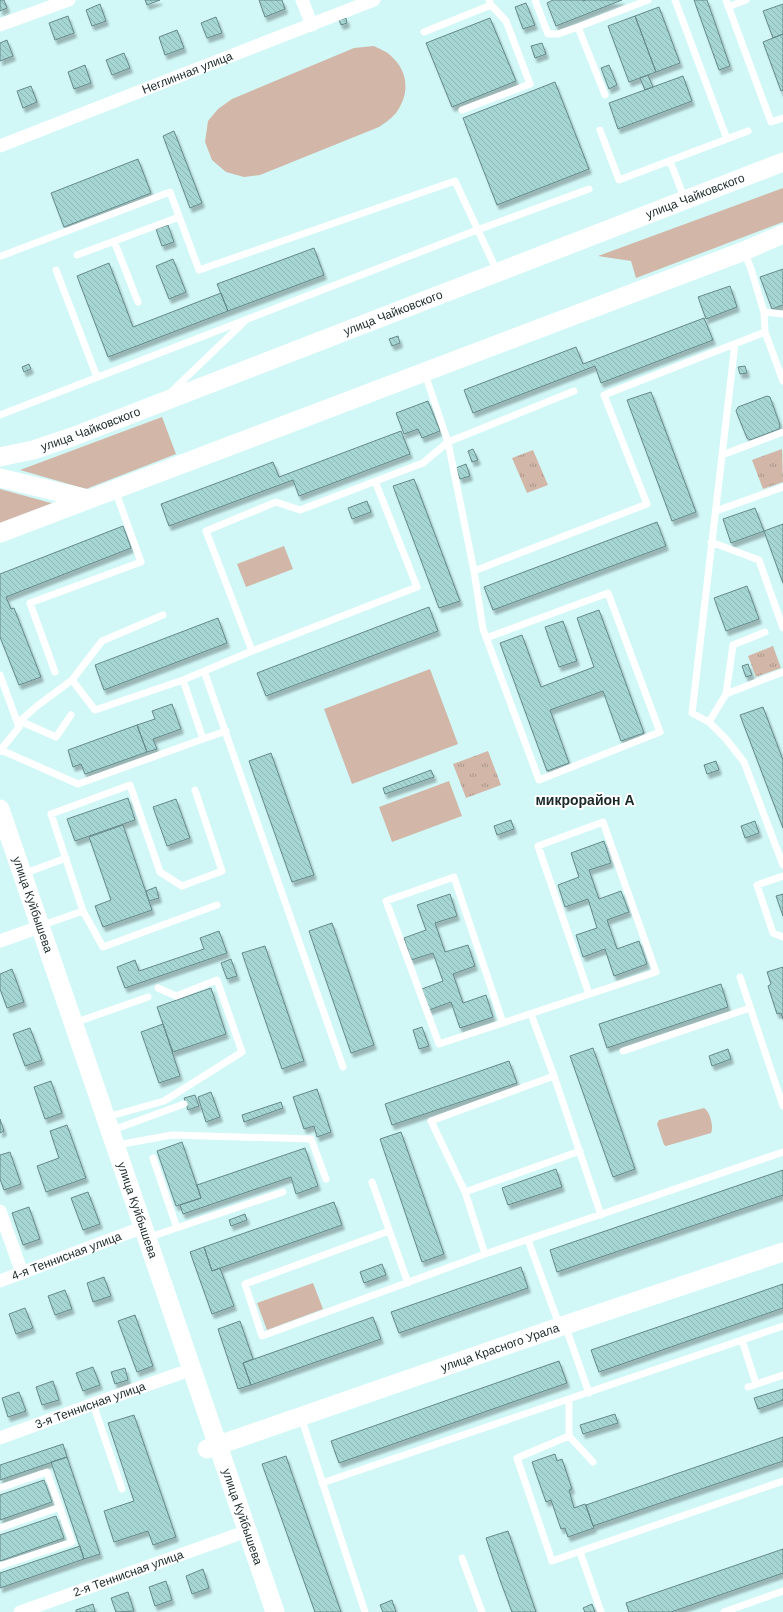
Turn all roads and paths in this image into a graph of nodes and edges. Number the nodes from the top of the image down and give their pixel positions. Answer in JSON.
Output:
{"nodes":[{"id":1,"x":69,"y":0,"type":"edge"},
{"id":2,"x":302,"y":0,"type":"edge"},
{"id":3,"x":374,"y":0,"type":"edge"},
{"id":4,"x":535,"y":0,"type":"edge"},
{"id":5,"x":648,"y":0,"type":"edge"},
{"id":6,"x":675,"y":0,"type":"edge"},
{"id":7,"x":746,"y":0,"type":"edge"},
{"id":8,"x":490,"y":3,"type":"edge"},
{"id":9,"x":727,"y":3,"type":"edge"},
{"id":10,"x":0,"y":25,"type":"edge"},
{"id":11,"x":312,"y":25,"type":"junction"},
{"id":12,"x":578,"y":27,"type":"junction"},
{"id":13,"x":424,"y":32,"type":"dead end"},
{"id":14,"x":605,"y":94,"type":"dead end"},
{"id":15,"x":462,"y":110,"type":"dead end"},
{"id":16,"x":783,"y":118,"type":"edge"},
{"id":17,"x":600,"y":130,"type":"dead end"},
{"id":18,"x":748,"y":131,"type":"dead end"},
{"id":19,"x":727,"y":139,"type":"junction"},
{"id":20,"x":0,"y":146,"type":"edge"},
{"id":21,"x":670,"y":161,"type":"junction"},
{"id":22,"x":783,"y":162,"type":"edge"},
{"id":23,"x":589,"y":189,"type":"dead end"},
{"id":24,"x":685,"y":200,"type":"junction"},
{"id":25,"x":179,"y":217,"type":"junction"},
{"id":26,"x":477,"y":230,"type":"junction"},
{"id":27,"x":783,"y":234,"type":"edge"},
{"id":28,"x":114,"y":242,"type":"junction"},
{"id":29,"x":744,"y":251,"type":"junction"},
{"id":30,"x":77,"y":255,"type":"dead end"},
{"id":31,"x":1,"y":256,"type":"dead end"},
{"id":32,"x":56,"y":270,"type":"dead end"},
{"id":33,"x":497,"y":272,"type":"junction"},
{"id":34,"x":138,"y":302,"type":"dead end"},
{"id":35,"x":764,"y":312,"type":"junction"},
{"id":36,"x":783,"y":314,"type":"edge"},
{"id":37,"x":247,"y":319,"type":"junction"},
{"id":38,"x":765,"y":332,"type":"junction"},
{"id":39,"x":735,"y":344,"type":"junction"},
{"id":40,"x":424,"y":372,"type":"junction"},
{"id":41,"x":97,"y":377,"type":"junction"},
{"id":42,"x":783,"y":381,"type":"edge"},
{"id":43,"x":574,"y":391,"type":"dead end"},
{"id":44,"x":161,"y":402,"type":"junction"},
{"id":45,"x":0,"y":415,"type":"edge"},
{"id":46,"x":783,"y":432,"type":"edge"},
{"id":47,"x":448,"y":442,"type":"junction"},
{"id":48,"x":722,"y":455,"type":"junction"},
{"id":49,"x":0,"y":457,"type":"edge"},
{"id":50,"x":0,"y":478,"type":"edge"},
{"id":51,"x":375,"y":481,"type":"junction"},
{"id":52,"x":783,"y":487,"type":"edge"},
{"id":53,"x":115,"y":490,"type":"junction"},
{"id":54,"x":88,"y":499,"type":"junction"},
{"id":55,"x":716,"y":510,"type":"junction"},
{"id":56,"x":0,"y":533,"type":"edge"},
{"id":57,"x":711,"y":542,"type":"junction"},
{"id":58,"x":474,"y":571,"type":"junction"},
{"id":59,"x":163,"y":615,"type":"dead end"},
{"id":60,"x":783,"y":628,"type":"edge"},
{"id":61,"x":765,"y":632,"type":"dead end"},
{"id":62,"x":486,"y":638,"type":"junction"},
{"id":63,"x":252,"y":651,"type":"junction"},
{"id":64,"x":55,"y":672,"type":"dead end"},
{"id":65,"x":204,"y":672,"type":"junction"},
{"id":66,"x":783,"y":672,"type":"edge"},
{"id":67,"x":0,"y":675,"type":"edge"},
{"id":68,"x":72,"y":680,"type":"junction"},
{"id":69,"x":183,"y":680,"type":"junction"},
{"id":70,"x":726,"y":694,"type":"junction"},
{"id":71,"x":71,"y":716,"type":"dead end"},
{"id":72,"x":709,"y":722,"type":"junction"},
{"id":73,"x":19,"y":724,"type":"junction"},
{"id":74,"x":226,"y":731,"type":"junction"},
{"id":75,"x":203,"y":739,"type":"junction"},
{"id":76,"x":1,"y":751,"type":"edge"},
{"id":77,"x":194,"y":790,"type":"dead end"},
{"id":78,"x":0,"y":809,"type":"edge"},
{"id":79,"x":0,"y":841,"type":"edge"},
{"id":80,"x":66,"y":858,"type":"junction"},
{"id":81,"x":783,"y":865,"type":"edge"},
{"id":82,"x":22,"y":875,"type":"junction"},
{"id":83,"x":783,"y":876,"type":"edge"},
{"id":84,"x":217,"y":905,"type":"dead end"},
{"id":85,"x":83,"y":911,"type":"junction"},
{"id":86,"x":35,"y":928,"type":"junction"},
{"id":87,"x":783,"y":937,"type":"edge"},
{"id":88,"x":0,"y":941,"type":"edge"},
{"id":89,"x":740,"y":977,"type":"dead end"},
{"id":90,"x":158,"y":988,"type":"dead end"},
{"id":91,"x":589,"y":994,"type":"junction"},
{"id":92,"x":148,"y":997,"type":"dead end"},
{"id":93,"x":750,"y":1008,"type":"junction"},
{"id":94,"x":531,"y":1014,"type":"junction"},
{"id":95,"x":74,"y":1023,"type":"junction"},
{"id":96,"x":503,"y":1023,"type":"junction"},
{"id":97,"x":624,"y":1051,"type":"dead end"},
{"id":98,"x":343,"y":1067,"type":"dead end"},
{"id":99,"x":554,"y":1076,"type":"junction"},
{"id":100,"x":184,"y":1104,"type":"dead end"},
{"id":101,"x":783,"y":1106,"type":"edge"},
{"id":102,"x":110,"y":1131,"type":"junction"},
{"id":103,"x":580,"y":1151,"type":"junction"},
{"id":104,"x":783,"y":1152,"type":"edge"},
{"id":105,"x":153,"y":1158,"type":"dead end"},
{"id":106,"x":326,"y":1179,"type":"dead end"},
{"id":107,"x":372,"y":1182,"type":"dead end"},
{"id":108,"x":283,"y":1192,"type":"dead end"},
{"id":109,"x":465,"y":1192,"type":"junction"},
{"id":110,"x":0,"y":1211,"type":"edge"},
{"id":111,"x":602,"y":1215,"type":"junction"},
{"id":112,"x":177,"y":1228,"type":"junction"},
{"id":113,"x":389,"y":1231,"type":"junction"},
{"id":114,"x":141,"y":1232,"type":"junction"},
{"id":115,"x":528,"y":1240,"type":"junction"},
{"id":116,"x":783,"y":1252,"type":"edge"},
{"id":117,"x":485,"y":1254,"type":"junction"},
{"id":118,"x":22,"y":1273,"type":"junction"},
{"id":119,"x":0,"y":1281,"type":"edge"},
{"id":120,"x":408,"y":1283,"type":"junction"},
{"id":121,"x":562,"y":1326,"type":"junction"},
{"id":122,"x":783,"y":1326,"type":"edge"},
{"id":123,"x":742,"y":1340,"type":"junction"},
{"id":124,"x":181,"y":1373,"type":"junction"},
{"id":125,"x":783,"y":1375,"type":"edge"},
{"id":126,"x":756,"y":1384,"type":"junction"},
{"id":127,"x":748,"y":1387,"type":"dead end"},
{"id":128,"x":589,"y":1392,"type":"junction"},
{"id":129,"x":569,"y":1399,"type":"junction"},
{"id":130,"x":93,"y":1404,"type":"junction"},
{"id":131,"x":301,"y":1417,"type":"junction"},
{"id":132,"x":569,"y":1436,"type":"junction"},
{"id":133,"x":0,"y":1438,"type":"edge"},
{"id":134,"x":212,"y":1447,"type":"junction"},
{"id":135,"x":593,"y":1462,"type":"dead end"},
{"id":136,"x":783,"y":1481,"type":"edge"},
{"id":137,"x":322,"y":1483,"type":"junction"},
{"id":138,"x":0,"y":1488,"type":"edge"},
{"id":139,"x":122,"y":1489,"type":"dead end"},
{"id":140,"x":60,"y":1507,"type":"junction"},
{"id":141,"x":0,"y":1528,"type":"edge"},
{"id":142,"x":236,"y":1535,"type":"junction"},
{"id":143,"x":580,"y":1552,"type":"junction"},
{"id":144,"x":462,"y":1558,"type":"dead end"},
{"id":145,"x":0,"y":1566,"type":"edge"},
{"id":146,"x":783,"y":1591,"type":"edge"},
{"id":147,"x":20,"y":1612,"type":"edge"},
{"id":148,"x":263,"y":1612,"type":"edge"},
{"id":149,"x":275,"y":1612,"type":"edge"},
{"id":150,"x":365,"y":1612,"type":"edge"},
{"id":151,"x":482,"y":1612,"type":"edge"},
{"id":152,"x":600,"y":1612,"type":"edge"},
{"id":153,"x":724,"y":1612,"type":"edge"}],
"edges":[{"from":1,"to":10,"type":"street"},
{"from":2,"to":11,"type":"street"},
{"from":3,"to":11,"type":"street","name":"Неглинная улица"},
{"from":4,"to":12,"type":"lane"},
{"from":5,"to":12,"type":"lane"},
{"from":6,"to":19,"type":"lane"},
{"from":7,"to":9,"type":"lane"},
{"from":8,"to":13,"type":"lane"},
{"from":8,"to":15,"type":"lane"},
{"from":9,"to":16,"type":"lane"},
{"from":11,"to":20,"type":"street","name":"Неглинная улица"},
{"from":12,"to":14,"type":"lane"},
{"from":17,"to":21,"type":"lane"},
{"from":18,"to":19,"type":"lane"},
{"from":19,"to":21,"type":"lane"},
{"from":21,"to":24,"type":"lane"},
{"from":22,"to":24,"type":"main road","name":"улица Чайковского"},
{"from":23,"to":26,"type":"lane"},
{"from":24,"to":33,"type":"main road","name":"улица Чайковского"},
{"from":25,"to":26,"type":"lane"},
{"from":25,"to":28,"type":"lane"},
{"from":25,"to":31,"type":"lane"},
{"from":26,"to":33,"type":"lane"},
{"from":26,"to":37,"type":"lane"},
{"from":27,"to":29,"type":"main road"},
{"from":28,"to":30,"type":"lane"},
{"from":28,"to":34,"type":"lane"},
{"from":29,"to":35,"type":"lane"},
{"from":29,"to":40,"type":"main road"},
{"from":32,"to":41,"type":"lane"},
{"from":33,"to":44,"type":"main road","name":"улица Чайковского"},
{"from":35,"to":36,"type":"lane"},
{"from":35,"to":38,"type":"lane"},
{"from":37,"to":41,"type":"lane"},
{"from":37,"to":44,"type":"lane"},
{"from":38,"to":39,"type":"lane"},
{"from":38,"to":42,"type":"lane"},
{"from":39,"to":48,"type":"lane"},
{"from":39,"to":58,"type":"lane"},
{"from":40,"to":47,"type":"lane"},
{"from":40,"to":53,"type":"main road"},
{"from":41,"to":45,"type":"lane"},
{"from":43,"to":47,"type":"lane"},
{"from":44,"to":49,"type":"main road","name":"улица Чайковского"},
{"from":46,"to":48,"type":"lane"},
{"from":47,"to":51,"type":"lane"},
{"from":47,"to":58,"type":"lane"},
{"from":48,"to":55,"type":"lane"},
{"from":50,"to":54,"type":"main road"},
{"from":51,"to":63,"type":"lane"},
{"from":51,"to":63,"type":"lane"},
{"from":52,"to":55,"type":"lane"},
{"from":53,"to":54,"type":"main road"},
{"from":53,"to":64,"type":"lane"},
{"from":54,"to":56,"type":"main road"},
{"from":55,"to":57,"type":"lane"},
{"from":57,"to":60,"type":"lane"},
{"from":57,"to":72,"type":"lane"},
{"from":58,"to":62,"type":"lane"},
{"from":59,"to":68,"type":"lane"},
{"from":61,"to":70,"type":"lane"},
{"from":62,"to":62,"type":"lane"},
{"from":63,"to":65,"type":"lane"},
{"from":65,"to":69,"type":"lane"},
{"from":65,"to":74,"type":"lane"},
{"from":66,"to":70,"type":"lane"},
{"from":67,"to":73,"type":"lane"},
{"from":68,"to":69,"type":"lane"},
{"from":68,"to":73,"type":"lane"},
{"from":69,"to":75,"type":"lane"},
{"from":70,"to":72,"type":"lane"},
{"from":71,"to":73,"type":"lane"},
{"from":72,"to":81,"type":"lane"},
{"from":73,"to":76,"type":"lane"},
{"from":74,"to":75,"type":"lane"},
{"from":74,"to":98,"type":"lane"},
{"from":75,"to":76,"type":"lane"},
{"from":77,"to":80,"type":"lane"},
{"from":78,"to":82,"type":"main road","name":"улица Куйбышева"},
{"from":79,"to":86,"type":"main road","name":"улица Куйбышева"},
{"from":80,"to":82,"type":"lane"},
{"from":80,"to":85,"type":"lane"},
{"from":82,"to":86,"type":"main road","name":"улица Куйбышева"},
{"from":83,"to":87,"type":"lane"},
{"from":84,"to":85,"type":"lane"},
{"from":85,"to":86,"type":"lane"},
{"from":86,"to":88,"type":"street"},
{"from":86,"to":95,"type":"main road","name":"улица Куйбышева"},
{"from":86,"to":114,"type":"main road","name":"улица Куйбышева"},
{"from":89,"to":93,"type":"lane"},
{"from":90,"to":102,"type":"lane"},
{"from":91,"to":91,"type":"lane"},
{"from":91,"to":94,"type":"lane"},
{"from":92,"to":95,"type":"lane"},
{"from":93,"to":97,"type":"lane"},
{"from":93,"to":101,"type":"lane"},
{"from":94,"to":96,"type":"lane"},
{"from":94,"to":99,"type":"lane"},
{"from":95,"to":102,"type":"main road","name":"улица Куйбышева"},
{"from":96,"to":96,"type":"lane"},
{"from":99,"to":103,"type":"lane"},
{"from":99,"to":109,"type":"lane"},
{"from":100,"to":102,"type":"lane"},
{"from":102,"to":106,"type":"lane"},
{"from":102,"to":114,"type":"main road","name":"улица Куйбышева"},
{"from":103,"to":109,"type":"lane"},
{"from":103,"to":111,"type":"lane"},
{"from":104,"to":111,"type":"lane"},
{"from":105,"to":112,"type":"lane"},
{"from":107,"to":113,"type":"lane"},
{"from":108,"to":112,"type":"lane"},
{"from":109,"to":117,"type":"lane"},
{"from":110,"to":118,"type":"street"},
{"from":111,"to":115,"type":"lane"},
{"from":112,"to":114,"type":"lane"},
{"from":113,"to":120,"type":"lane"},
{"from":113,"to":120,"type":"lane"},
{"from":114,"to":118,"type":"street","name":"4-я Теннисная улица"},
{"from":114,"to":124,"type":"main road","name":"улица Куйбышева"},
{"from":114,"to":134,"type":"main road","name":"улица Куйбышева"},
{"from":115,"to":117,"type":"lane"},
{"from":115,"to":121,"type":"lane"},
{"from":116,"to":121,"type":"main road","name":"улица Красного Урала"},
{"from":117,"to":120,"type":"lane"},
{"from":118,"to":119,"type":"street","name":"4-я Теннисная улица"},
{"from":121,"to":128,"type":"lane"},
{"from":121,"to":131,"type":"main road","name":"улица Красного Урала"},
{"from":122,"to":123,"type":"lane"},
{"from":123,"to":126,"type":"lane"},
{"from":123,"to":128,"type":"lane"},
{"from":124,"to":130,"type":"street","name":"3-я Теннисная улица"},
{"from":124,"to":134,"type":"main road","name":"улица Куйбышева"},
{"from":125,"to":126,"type":"lane"},
{"from":126,"to":127,"type":"lane"},
{"from":128,"to":129,"type":"lane"},
{"from":129,"to":132,"type":"lane"},
{"from":129,"to":137,"type":"lane"},
{"from":130,"to":133,"type":"street","name":"3-я Теннисная улица"},
{"from":130,"to":139,"type":"lane"},
{"from":131,"to":134,"type":"main road","name":"улица Красного Урала"},
{"from":131,"to":137,"type":"lane"},
{"from":132,"to":135,"type":"lane"},
{"from":132,"to":143,"type":"lane"},
{"from":134,"to":142,"type":"main road","name":"улица Куйбышева"},
{"from":134,"to":149,"type":"main road","name":"улица Куйбышева"},
{"from":136,"to":143,"type":"lane"},
{"from":137,"to":150,"type":"lane"},
{"from":138,"to":140,"type":"lane"},
{"from":140,"to":141,"type":"lane"},
{"from":140,"to":145,"type":"lane"},
{"from":142,"to":147,"type":"street","name":"2-я Теннисная улица"},
{"from":142,"to":148,"type":"main road","name":"улица Куйбышева"},
{"from":143,"to":152,"type":"lane"},
{"from":144,"to":151,"type":"lane"},
{"from":146,"to":153,"type":"lane"}]}
